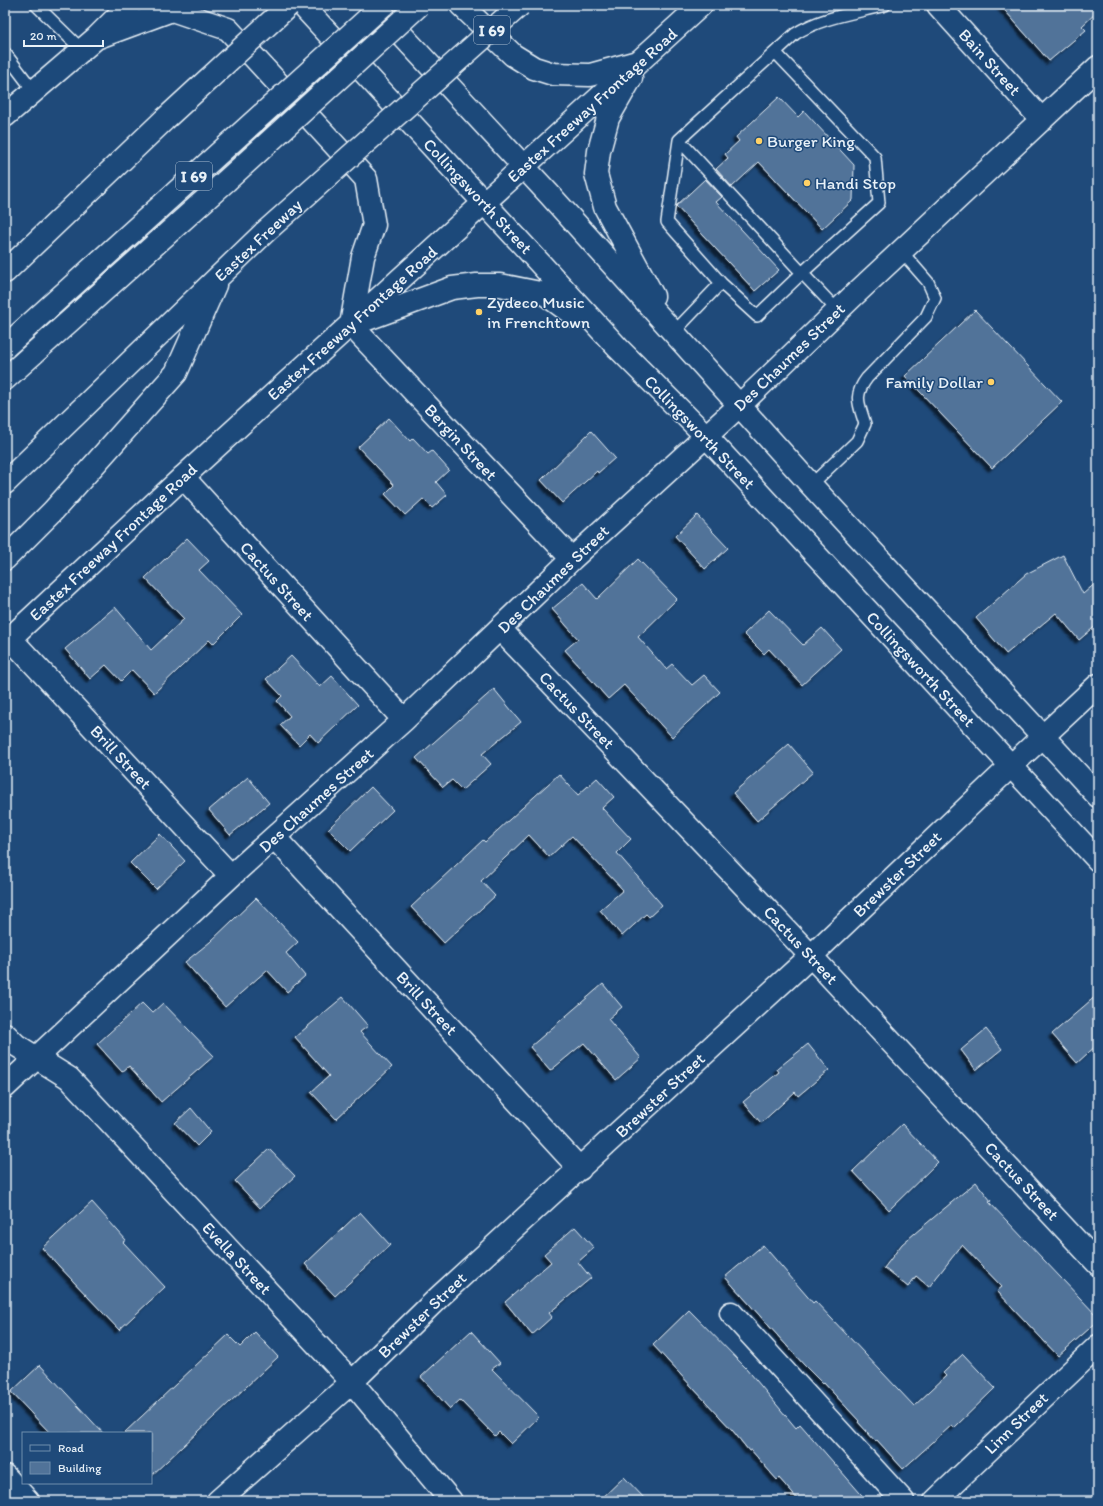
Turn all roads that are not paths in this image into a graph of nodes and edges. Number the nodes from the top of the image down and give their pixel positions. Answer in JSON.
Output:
{"nodes":[{"id":1,"x":36,"y":5,"type":"edge"},
{"id":2,"x":129,"y":5,"type":"edge"},
{"id":3,"x":290,"y":5,"type":"edge"},
{"id":4,"x":302,"y":5,"type":"edge"},
{"id":5,"x":374,"y":5,"type":"edge"},
{"id":6,"x":383,"y":5,"type":"edge"},
{"id":7,"x":419,"y":5,"type":"edge"},
{"id":8,"x":461,"y":5,"type":"edge"},
{"id":9,"x":520,"y":5,"type":"edge"},
{"id":10,"x":701,"y":5,"type":"edge"},
{"id":11,"x":885,"y":5,"type":"edge"},
{"id":12,"x":938,"y":5,"type":"edge"},
{"id":13,"x":89,"y":44,"type":"junction"},
{"id":14,"x":5,"y":53,"type":"edge"},
{"id":15,"x":776,"y":53,"type":"junction"},
{"id":16,"x":641,"y":61,"type":"junction"},
{"id":17,"x":1098,"y":67,"type":"edge"},
{"id":18,"x":33,"y":90,"type":"junction"},
{"id":19,"x":5,"y":116,"type":"edge"},
{"id":20,"x":1042,"y":120,"type":"junction"},
{"id":21,"x":679,"y":140,"type":"junction"},
{"id":22,"x":524,"y":167,"type":"junction"},
{"id":23,"x":484,"y":203,"type":"junction"},
{"id":24,"x":901,"y":251,"type":"junction"},
{"id":25,"x":5,"y":272,"type":"edge"},
{"id":26,"x":802,"y":272,"type":"junction"},
{"id":27,"x":220,"y":275,"type":"junction"},
{"id":28,"x":721,"y":283,"type":"junction"},
{"id":29,"x":838,"y":311,"type":"junction"},
{"id":30,"x":351,"y":325,"type":"junction"},
{"id":31,"x":674,"y":332,"type":"junction"},
{"id":32,"x":5,"y":347,"type":"edge"},
{"id":33,"x":618,"y":348,"type":"junction"},
{"id":34,"x":5,"y":380,"type":"edge"},
{"id":35,"x":740,"y":405,"type":"junction"},
{"id":36,"x":706,"y":436,"type":"junction"},
{"id":37,"x":183,"y":477,"type":"junction"},
{"id":38,"x":5,"y":483,"type":"edge"},
{"id":39,"x":811,"y":485,"type":"junction"},
{"id":40,"x":5,"y":559,"type":"edge"},
{"id":41,"x":572,"y":559,"type":"junction"},
{"id":42,"x":500,"y":629,"type":"junction"},
{"id":43,"x":8,"y":640,"type":"edge"},
{"id":44,"x":1098,"y":686,"type":"edge"},
{"id":45,"x":404,"y":720,"type":"junction"},
{"id":46,"x":1043,"y":736,"type":"junction"},
{"id":47,"x":1011,"y":766,"type":"junction"},
{"id":48,"x":1098,"y":796,"type":"edge"},
{"id":49,"x":275,"y":838,"type":"junction"},
{"id":50,"x":1098,"y":860,"type":"edge"},
{"id":51,"x":231,"y":876,"type":"junction"},
{"id":52,"x":811,"y":956,"type":"junction"},
{"id":53,"x":5,"y":1034,"type":"edge"},
{"id":54,"x":37,"y":1059,"type":"junction"},
{"id":55,"x":5,"y":1087,"type":"edge"},
{"id":56,"x":580,"y":1169,"type":"junction"},
{"id":57,"x":1098,"y":1264,"type":"edge"},
{"id":58,"x":730,"y":1313,"type":"dead end"},
{"id":59,"x":1098,"y":1346,"type":"edge"},
{"id":60,"x":352,"y":1382,"type":"junction"},
{"id":61,"x":5,"y":1476,"type":"edge"},
{"id":62,"x":28,"y":1501,"type":"edge"},
{"id":63,"x":218,"y":1501,"type":"edge"},
{"id":64,"x":451,"y":1501,"type":"edge"},
{"id":65,"x":903,"y":1501,"type":"edge"},
{"id":66,"x":935,"y":1501,"type":"edge"}],
"edges":[{"from":1,"to":13,"type":"lane"},
{"from":2,"to":13,"type":"main road"},
{"from":3,"to":25,"type":"main road","bridge":true},
{"from":4,"to":23,"type":"main road","name":"Collingsworth Street"},
{"from":5,"to":22,"type":"main road"},
{"from":6,"to":32,"type":"main road","number":"I 69","bridge":true},
{"from":7,"to":34,"type":"main road","number":"I 69","bridge":true},
{"from":8,"to":16,"type":"main road"},
{"from":9,"to":27,"type":"main road","name":"Eastex Freeway","number":"I 69","bridge":true},
{"from":10,"to":16,"type":"main road","name":"Eastex Freeway Frontage Road"},
{"from":11,"to":15,"type":"lane"},
{"from":12,"to":20,"type":"main road","name":"Bain Street"},
{"from":13,"to":18,"type":"main road"},
{"from":13,"to":30,"type":"main road"},
{"from":14,"to":18,"type":"lane"},
{"from":15,"to":21,"type":"lane"},
{"from":15,"to":26,"type":"lane"},
{"from":16,"to":22,"type":"main road","name":"Eastex Freeway Frontage Road"},
{"from":16,"to":31,"type":"main road"},
{"from":17,"to":20,"type":"main road","name":"Des Chaumes Street"},
{"from":18,"to":19,"type":"main road"},
{"from":20,"to":24,"type":"main road","name":"Des Chaumes Street"},
{"from":21,"to":26,"type":"lane"},
{"from":21,"to":28,"type":"lane"},
{"from":22,"to":23,"type":"main road","name":"Eastex Freeway Frontage Road"},
{"from":22,"to":31,"type":"main road"},
{"from":23,"to":30,"type":"main road","name":"Eastex Freeway Frontage Road"},
{"from":23,"to":33,"type":"main road","name":"Collingsworth Street"},
{"from":24,"to":29,"type":"main road","name":"Des Chaumes Street"},
{"from":24,"to":39,"type":"lane"},
{"from":26,"to":28,"type":"lane"},
{"from":26,"to":29,"type":"lane"},
{"from":27,"to":38,"type":"main road","name":"Eastex Freeway","number":"I 69"},
{"from":27,"to":40,"type":"main road"},
{"from":28,"to":31,"type":"lane"},
{"from":29,"to":35,"type":"main road","name":"Des Chaumes Street"},
{"from":30,"to":33,"type":"main road"},
{"from":30,"to":37,"type":"main road","name":"Eastex Freeway Frontage Road"},
{"from":30,"to":41,"type":"main road","name":"Bergin Street"},
{"from":31,"to":35,"type":"main road"},
{"from":33,"to":36,"type":"main road","name":"Collingsworth Street"},
{"from":35,"to":36,"type":"main road","name":"Des Chaumes Street"},
{"from":35,"to":39,"type":"main road"},
{"from":36,"to":41,"type":"main road","name":"Des Chaumes Street"},
{"from":36,"to":47,"type":"main road","name":"Collingsworth Street"},
{"from":37,"to":43,"type":"main road","name":"Eastex Freeway Frontage Road"},
{"from":37,"to":45,"type":"main road","name":"Cactus Street"},
{"from":39,"to":46,"type":"main road"},
{"from":41,"to":42,"type":"main road","name":"Des Chaumes Street"},
{"from":42,"to":45,"type":"main road","name":"Des Chaumes Street"},
{"from":42,"to":52,"type":"main road","name":"Cactus Street"},
{"from":43,"to":51,"type":"main road","name":"Brill Street"},
{"from":44,"to":46,"type":"main road","name":"Brewster Street"},
{"from":45,"to":49,"type":"main road","name":"Des Chaumes Street"},
{"from":46,"to":47,"type":"main road","name":"Brewster Street"},
{"from":46,"to":48,"type":"main road"},
{"from":47,"to":50,"type":"main road","name":"Collingsworth Street"},
{"from":47,"to":52,"type":"main road","name":"Brewster Street"},
{"from":49,"to":51,"type":"main road","name":"Des Chaumes Street"},
{"from":49,"to":56,"type":"main road","name":"Brill Street"},
{"from":51,"to":54,"type":"main road","name":"Des Chaumes Street"},
{"from":52,"to":56,"type":"main road","name":"Brewster Street"},
{"from":52,"to":57,"type":"main road","name":"Cactus Street"},
{"from":53,"to":54,"type":"main road","name":"Evella Street"},
{"from":54,"to":55,"type":"main road","name":"Des Chaumes Street"},
{"from":54,"to":60,"type":"main road","name":"Evella Street"},
{"from":56,"to":60,"type":"main road","name":"Brewster Street"},
{"from":58,"to":65,"type":"main road"},
{"from":59,"to":66,"type":"main road","name":"Linn Street"},
{"from":60,"to":63,"type":"main road","name":"Brewster Street"},
{"from":60,"to":64,"type":"main road","name":"Evella Street"},
{"from":61,"to":62,"type":"main road"}]}
